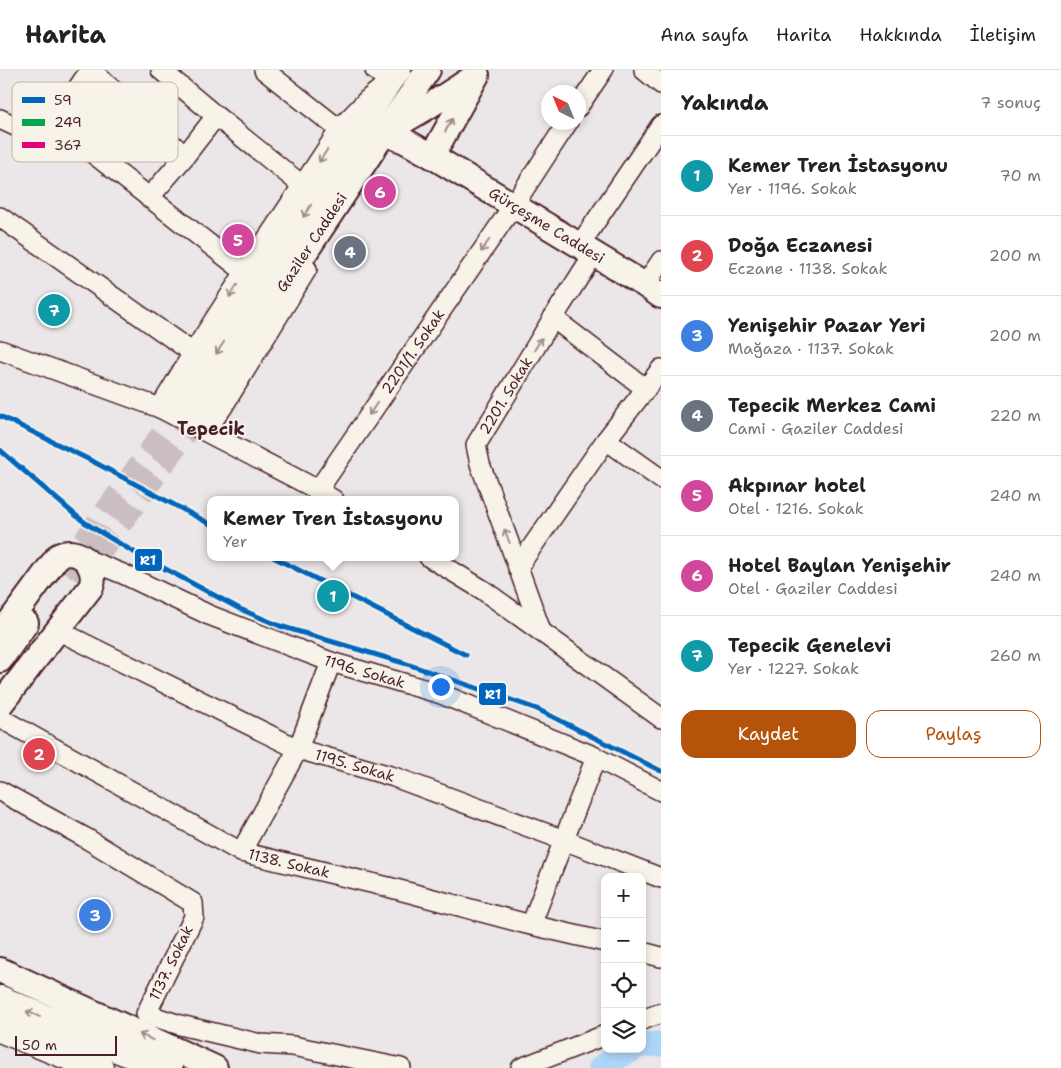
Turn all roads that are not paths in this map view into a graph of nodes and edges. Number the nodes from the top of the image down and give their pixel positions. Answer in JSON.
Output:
{"nodes":[{"id":1,"x":90,"y":70,"type":"edge"},
{"id":2,"x":264,"y":70,"type":"edge"},
{"id":3,"x":428,"y":70,"type":"edge"},
{"id":4,"x":604,"y":70,"type":"edge"},
{"id":5,"x":644,"y":70,"type":"edge"},
{"id":6,"x":478,"y":72,"type":"edge"},
{"id":7,"x":173,"y":74,"type":"edge"},
{"id":8,"x":388,"y":74,"type":"edge"},
{"id":9,"x":82,"y":82,"type":"edge"},
{"id":10,"x":103,"y":82,"type":"edge"},
{"id":11,"x":661,"y":84,"type":"edge"},
{"id":12,"x":586,"y":96,"type":"edge"},
{"id":13,"x":216,"y":116,"type":"junction"},
{"id":14,"x":0,"y":120,"type":"edge"},
{"id":15,"x":12,"y":125,"type":"edge"},
{"id":16,"x":661,"y":125,"type":"edge"},
{"id":17,"x":340,"y":130,"type":"junction"},
{"id":18,"x":563,"y":130,"type":"edge"},
{"id":19,"x":384,"y":133,"type":"junction"},
{"id":20,"x":178,"y":150,"type":"edge"},
{"id":21,"x":185,"y":156,"type":"junction"},
{"id":22,"x":432,"y":156,"type":"junction"},
{"id":23,"x":103,"y":162,"type":"edge"},
{"id":24,"x":303,"y":186,"type":"junction"},
{"id":25,"x":149,"y":198,"type":"junction"},
{"id":26,"x":513,"y":206,"type":"junction"},
{"id":27,"x":0,"y":216,"type":"edge"},
{"id":28,"x":586,"y":250,"type":"junction"},
{"id":29,"x":661,"y":261,"type":"edge"},
{"id":30,"x":245,"y":272,"type":"junction"},
{"id":31,"x":653,"y":290,"type":"edge"},
{"id":32,"x":553,"y":318,"type":"junction"},
{"id":33,"x":0,"y":350,"type":"edge"},
{"id":34,"x":193,"y":353,"type":"junction"},
{"id":35,"x":661,"y":369,"type":"edge"},
{"id":36,"x":646,"y":389,"type":"junction"},
{"id":37,"x":160,"y":408,"type":"junction"},
{"id":38,"x":222,"y":408,"type":"junction"},
{"id":39,"x":191,"y":416,"type":"junction"},
{"id":40,"x":606,"y":440,"type":"junction"},
{"id":41,"x":228,"y":444,"type":"junction"},
{"id":42,"x":661,"y":479,"type":"edge"},
{"id":43,"x":318,"y":495,"type":"edge"},
{"id":44,"x":83,"y":558,"type":"junction"},
{"id":45,"x":436,"y":561,"type":"edge"},
{"id":46,"x":518,"y":567,"type":"junction"},
{"id":47,"x":123,"y":574,"type":"junction"},
{"id":48,"x":78,"y":578,"type":"junction"},
{"id":49,"x":58,"y":630,"type":"junction"},
{"id":50,"x":541,"y":631,"type":"junction"},
{"id":51,"x":0,"y":635,"type":"edge"},
{"id":52,"x":0,"y":660,"type":"edge"},
{"id":53,"x":331,"y":662,"type":"junction"},
{"id":54,"x":0,"y":689,"type":"edge"},
{"id":55,"x":0,"y":705,"type":"edge"},
{"id":56,"x":0,"y":718,"type":"edge"},
{"id":57,"x":661,"y":718,"type":"edge"},
{"id":58,"x":298,"y":749,"type":"junction"},
{"id":59,"x":596,"y":757,"type":"junction"},
{"id":60,"x":0,"y":791,"type":"edge"},
{"id":61,"x":661,"y":791,"type":"edge"},
{"id":62,"x":564,"y":840,"type":"junction"},
{"id":63,"x":241,"y":852,"type":"junction"},
{"id":64,"x":661,"y":878,"type":"edge"},
{"id":65,"x":531,"y":925,"type":"junction"},
{"id":66,"x":601,"y":941,"type":"edge"},
{"id":67,"x":646,"y":953,"type":"edge"},
{"id":68,"x":661,"y":957,"type":"edge"},
{"id":69,"x":0,"y":970,"type":"edge"},
{"id":70,"x":0,"y":1000,"type":"edge"},
{"id":71,"x":661,"y":1013,"type":"edge"},
{"id":72,"x":646,"y":1019,"type":"edge"},
{"id":73,"x":0,"y":1028,"type":"edge"},
{"id":74,"x":601,"y":1037,"type":"edge"},
{"id":75,"x":60,"y":1039,"type":"junction"},
{"id":76,"x":99,"y":1068,"type":"edge"},
{"id":77,"x":168,"y":1068,"type":"edge"},
{"id":78,"x":215,"y":1068,"type":"edge"},
{"id":79,"x":401,"y":1068,"type":"edge"},
{"id":80,"x":522,"y":1068,"type":"edge"}],
"edges":[{"from":1,"to":9,"type":"street"},
{"from":1,"to":10,"type":"street"},
{"from":2,"to":17,"type":"street"},
{"from":3,"to":19,"type":"main road","name":"Gaziler Caddesi"},
{"from":4,"to":12,"type":"street"},
{"from":5,"to":11,"type":"street"},
{"from":6,"to":19,"type":"main road"},
{"from":22,"to":6,"type":"main road","one_way":true},
{"from":7,"to":13,"type":"street"},
{"from":8,"to":17,"type":"street"},
{"from":8,"to":39,"type":"main road","name":"Gaziler Caddesi","one_way":true},
{"from":13,"to":21,"type":"street"},
{"from":13,"to":24,"type":"street"},
{"from":14,"to":15,"type":"street"},
{"from":16,"to":28,"type":"street","name":"2201. Sokak"},
{"from":17,"to":24,"type":"street","one_way":true},
{"from":18,"to":26,"type":"street","name":"2201/1. Sokak"},
{"from":19,"to":22,"type":"main road","name":"Gürçeşme Caddesi"},
{"from":19,"to":38,"type":"street"},
{"from":19,"to":39,"type":"main road","name":"Gaziler Caddesi"},
{"from":20,"to":21,"type":"street"},
{"from":21,"to":25,"type":"street"},
{"from":22,"to":26,"type":"main road","name":"Gürçeşme Caddesi"},
{"from":23,"to":25,"type":"street"},
{"from":24,"to":30,"type":"street"},
{"from":25,"to":30,"type":"street"},
{"from":26,"to":28,"type":"main road","name":"Gürçeşme Caddesi"},
{"from":26,"to":43,"type":"street","name":"2201/1. Sokak","one_way":true},
{"from":27,"to":34,"type":"street"},
{"from":28,"to":31,"type":"main road","name":"Gürçeşme Caddesi"},
{"from":28,"to":32,"type":"street","name":"2201. Sokak"},
{"from":29,"to":31,"type":"street"},
{"from":30,"to":34,"type":"street","one_way":true},
{"from":32,"to":36,"type":"street"},
{"from":46,"to":32,"type":"street","name":"2201. Sokak","one_way":true},
{"from":33,"to":37,"type":"street"},
{"from":34,"to":37,"type":"street"},
{"from":35,"to":36,"type":"street"},
{"from":36,"to":40,"type":"street"},
{"from":37,"to":39,"type":"street"},
{"from":38,"to":39,"type":"street"},
{"from":38,"to":41,"type":"street"},
{"from":39,"to":41,"type":"street"},
{"from":40,"to":42,"type":"street"},
{"from":40,"to":46,"type":"street"},
{"from":41,"to":43,"type":"street"},
{"from":44,"to":47,"type":"street","name":"1196. Sokak"},
{"from":44,"to":48,"type":"main road"},
{"from":44,"to":51,"type":"main road"},
{"from":45,"to":50,"type":"street"},
{"from":46,"to":50,"type":"street","name":"2201. Sokak"},
{"from":47,"to":48,"type":"street"},
{"from":47,"to":53,"type":"street","name":"1196. Sokak"},
{"from":48,"to":49,"type":"main road"},
{"from":48,"to":52,"type":"main road"},
{"from":48,"to":54,"type":"main road"},
{"from":49,"to":55,"type":"main road"},
{"from":49,"to":58,"type":"street","name":"1195. Sokak"},
{"from":50,"to":57,"type":"street"},
{"from":53,"to":58,"type":"street"},
{"from":53,"to":59,"type":"street","name":"1196. Sokak"},
{"from":56,"to":63,"type":"street","name":"1138. Sokak"},
{"from":58,"to":62,"type":"street","name":"1195. Sokak"},
{"from":58,"to":63,"type":"street"},
{"from":59,"to":61,"type":"street","name":"1196. Sokak"},
{"from":59,"to":62,"type":"street"},
{"from":60,"to":79,"type":"street","name":"1137. Sokak"},
{"from":62,"to":64,"type":"street","name":"1195. Sokak"},
{"from":62,"to":65,"type":"street"},
{"from":63,"to":65,"type":"street","name":"1138. Sokak"},
{"from":65,"to":66,"type":"street","name":"1138. Sokak"},
{"from":67,"to":68,"type":"street"},
{"from":78,"to":69,"type":"main road","one_way":true},
{"from":75,"to":70,"type":"highway","one_way":true},
{"from":71,"to":72,"type":"street"},
{"from":73,"to":75,"type":"highway"},
{"from":74,"to":80,"type":"street"},
{"from":75,"to":76,"type":"highway"},
{"from":75,"to":77,"type":"highway"}]}
